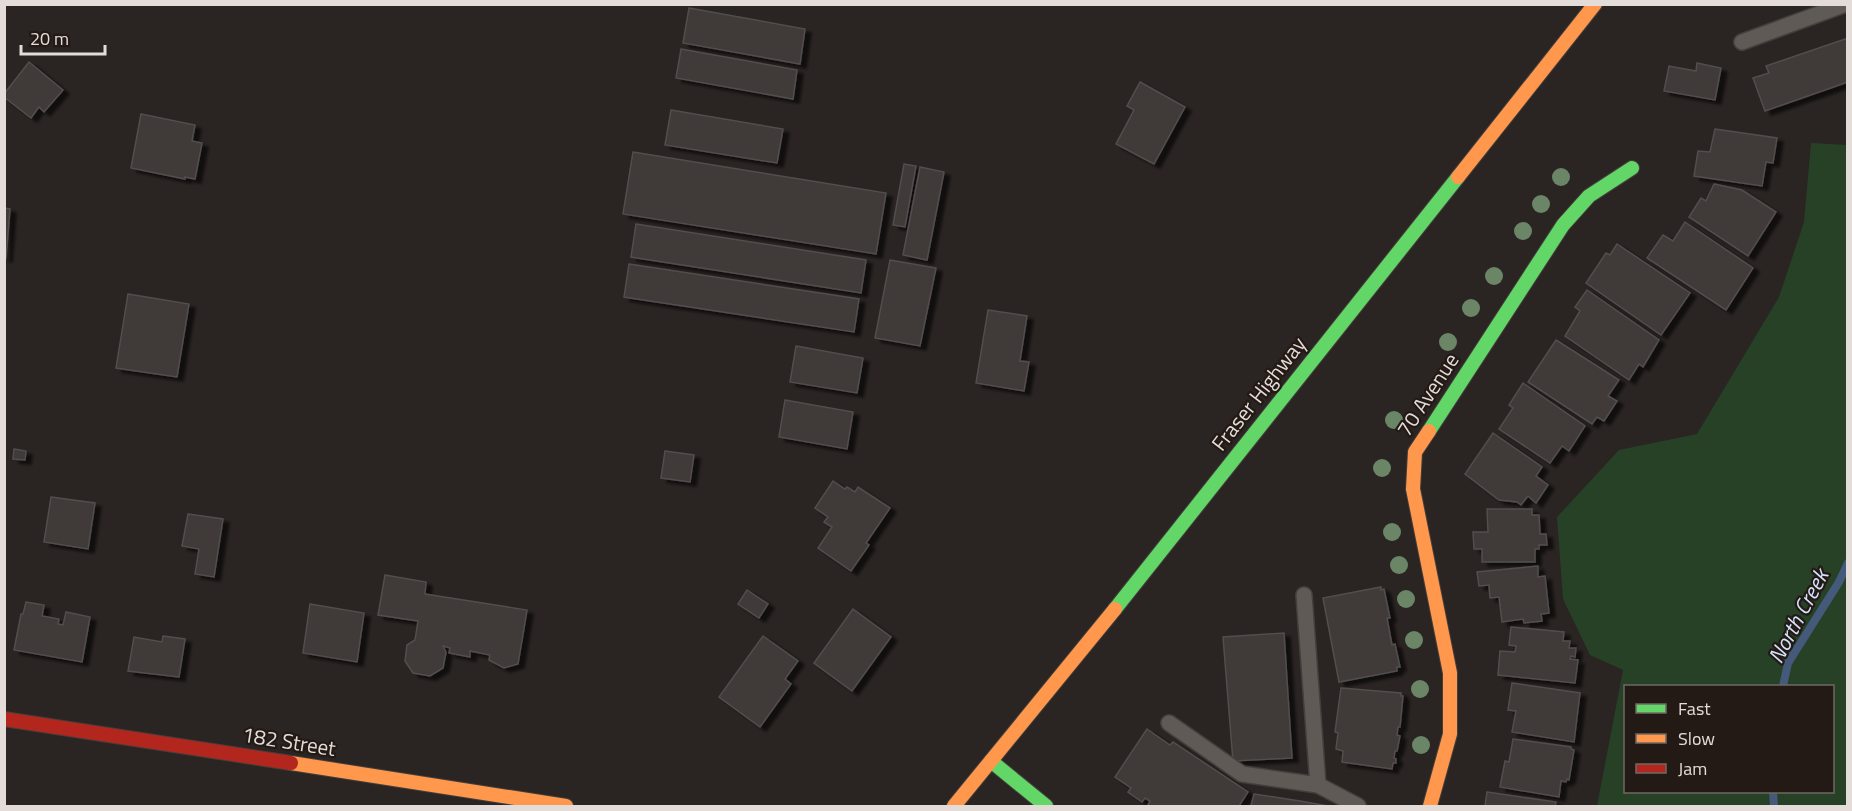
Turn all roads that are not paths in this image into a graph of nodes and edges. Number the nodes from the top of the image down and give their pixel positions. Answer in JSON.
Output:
{"nodes":[{"id":1,"x":1595,"y":4,"type":"edge"},
{"id":2,"x":1846,"y":4,"type":"edge"},
{"id":3,"x":1742,"y":42,"type":"dead end"},
{"id":4,"x":1632,"y":168,"type":"dead end"},
{"id":5,"x":1304,"y":595,"type":"dead end"},
{"id":6,"x":4,"y":719,"type":"edge"},
{"id":7,"x":1169,"y":723,"type":"dead end"},
{"id":8,"x":992,"y":761,"type":"junction"},
{"id":9,"x":1318,"y":785,"type":"junction"},
{"id":10,"x":566,"y":807,"type":"edge"},
{"id":11,"x":954,"y":807,"type":"edge"},
{"id":12,"x":1046,"y":807,"type":"edge"},
{"id":13,"x":1358,"y":807,"type":"edge"},
{"id":14,"x":1430,"y":807,"type":"edge"}],
"edges":[{"from":1,"to":8,"type":"street","name":"Fraser Highway"},
{"from":2,"to":3,"type":"lane"},
{"from":4,"to":14,"type":"street","name":"70 Avenue"},
{"from":5,"to":9,"type":"lane"},
{"from":6,"to":10,"type":"street","name":"182 Street"},
{"from":7,"to":9,"type":"lane"},
{"from":8,"to":11,"type":"street","name":"Fraser Highway"},
{"from":8,"to":12,"type":"street"},
{"from":9,"to":13,"type":"lane"}]}
